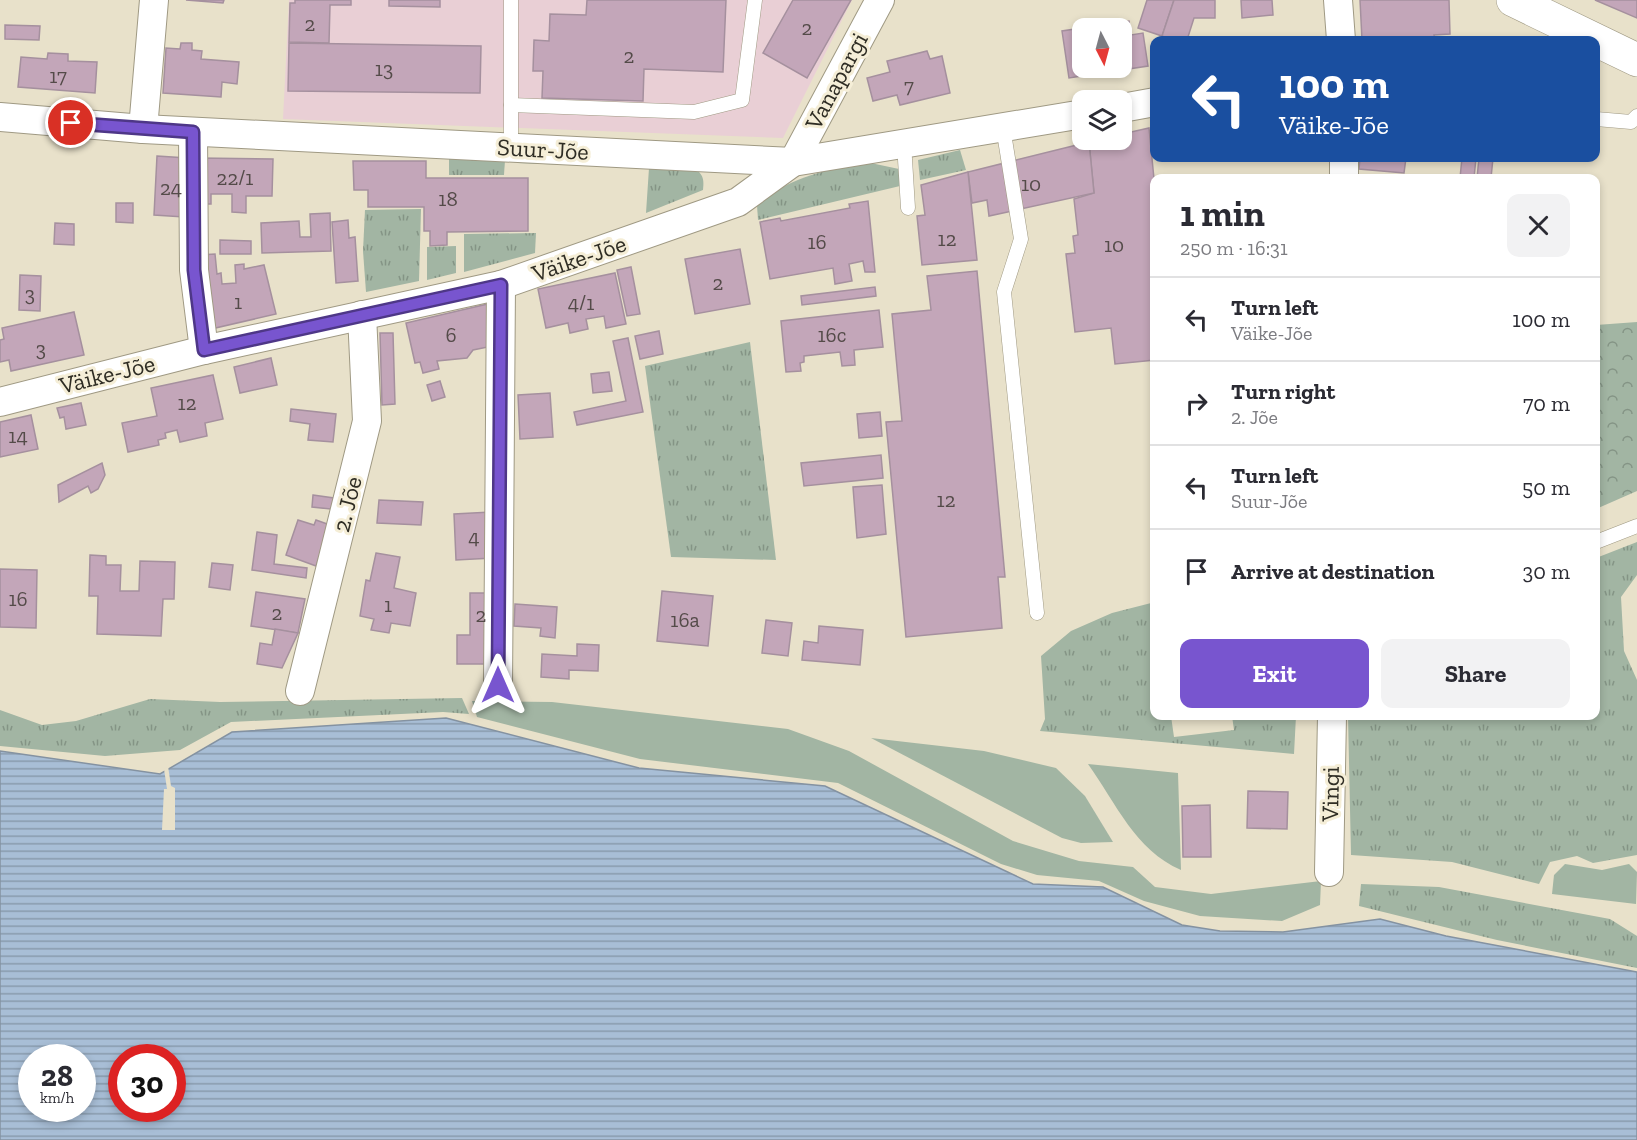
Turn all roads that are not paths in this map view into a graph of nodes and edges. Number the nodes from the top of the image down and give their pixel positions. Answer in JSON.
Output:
{"nodes":[{"id":1,"x":153,"y":0,"type":"edge"},
{"id":2,"x":511,"y":0,"type":"edge"},
{"id":3,"x":755,"y":0,"type":"edge"},
{"id":4,"x":879,"y":0,"type":"edge"},
{"id":5,"x":1338,"y":0,"type":"edge"},
{"id":6,"x":1513,"y":0,"type":"edge"},
{"id":7,"x":1341,"y":36,"type":"edge"},
{"id":8,"x":1587,"y":36,"type":"edge"},
{"id":9,"x":1600,"y":42,"type":"edge"},
{"id":10,"x":1637,"y":60,"type":"edge"},
{"id":11,"x":1150,"y":103,"type":"edge"},
{"id":12,"x":511,"y":105,"type":"junction"},
{"id":13,"x":1132,"y":106,"type":"edge"},
{"id":14,"x":1072,"y":116,"type":"edge"},
{"id":15,"x":1637,"y":116,"type":"edge"},
{"id":16,"x":0,"y":117,"type":"edge"},
{"id":17,"x":1600,"y":119,"type":"edge"},
{"id":18,"x":1003,"y":127,"type":"junction"},
{"id":19,"x":143,"y":129,"type":"junction"},
{"id":20,"x":193,"y":132,"type":"junction"},
{"id":21,"x":904,"y":143,"type":"junction"},
{"id":22,"x":510,"y":148,"type":"junction"},
{"id":23,"x":793,"y":162,"type":"junction"},
{"id":24,"x":908,"y":208,"type":"dead end"},
{"id":25,"x":501,"y":285,"type":"junction"},
{"id":26,"x":362,"y":315,"type":"junction"},
{"id":27,"x":204,"y":350,"type":"junction"},
{"id":28,"x":0,"y":402,"type":"edge"},
{"id":29,"x":1637,"y":526,"type":"edge"},
{"id":30,"x":1600,"y":540,"type":"edge"},
{"id":31,"x":1037,"y":613,"type":"dead end"},
{"id":32,"x":498,"y":685,"type":"dead end"},
{"id":33,"x":300,"y":691,"type":"dead end"},
{"id":34,"x":1332,"y":720,"type":"edge"},
{"id":35,"x":1329,"y":872,"type":"dead end"}],
"edges":[{"from":1,"to":19,"type":"street"},
{"from":2,"to":12,"type":"lane"},
{"from":3,"to":12,"type":"lane"},
{"from":4,"to":23,"type":"street","name":"Vanapargi"},
{"from":5,"to":7,"type":"street"},
{"from":6,"to":8,"type":"street"},
{"from":9,"to":10,"type":"street"},
{"from":11,"to":13,"type":"street"},
{"from":12,"to":22,"type":"lane"},
{"from":14,"to":18,"type":"street","name":"Suur-Jõe"},
{"from":15,"to":17,"type":"lane"},
{"from":16,"to":19,"type":"street","name":"Suur-Jõe"},
{"from":18,"to":21,"type":"street","name":"Suur-Jõe"},
{"from":18,"to":31,"type":"lane"},
{"from":19,"to":20,"type":"street","name":"Suur-Jõe"},
{"from":20,"to":22,"type":"street","name":"Suur-Jõe"},
{"from":20,"to":27,"type":"street"},
{"from":21,"to":23,"type":"street","name":"Suur-Jõe"},
{"from":21,"to":24,"type":"lane"},
{"from":22,"to":23,"type":"street","name":"Suur-Jõe"},
{"from":23,"to":25,"type":"street","name":"Väike-Jõe"},
{"from":25,"to":26,"type":"street","name":"Väike-Jõe"},
{"from":25,"to":32,"type":"street"},
{"from":26,"to":27,"type":"street","name":"Väike-Jõe"},
{"from":26,"to":33,"type":"street","name":"2. Jõe"},
{"from":27,"to":28,"type":"street","name":"Väike-Jõe"},
{"from":29,"to":30,"type":"lane"},
{"from":34,"to":35,"type":"street","name":"Vingi"}]}
